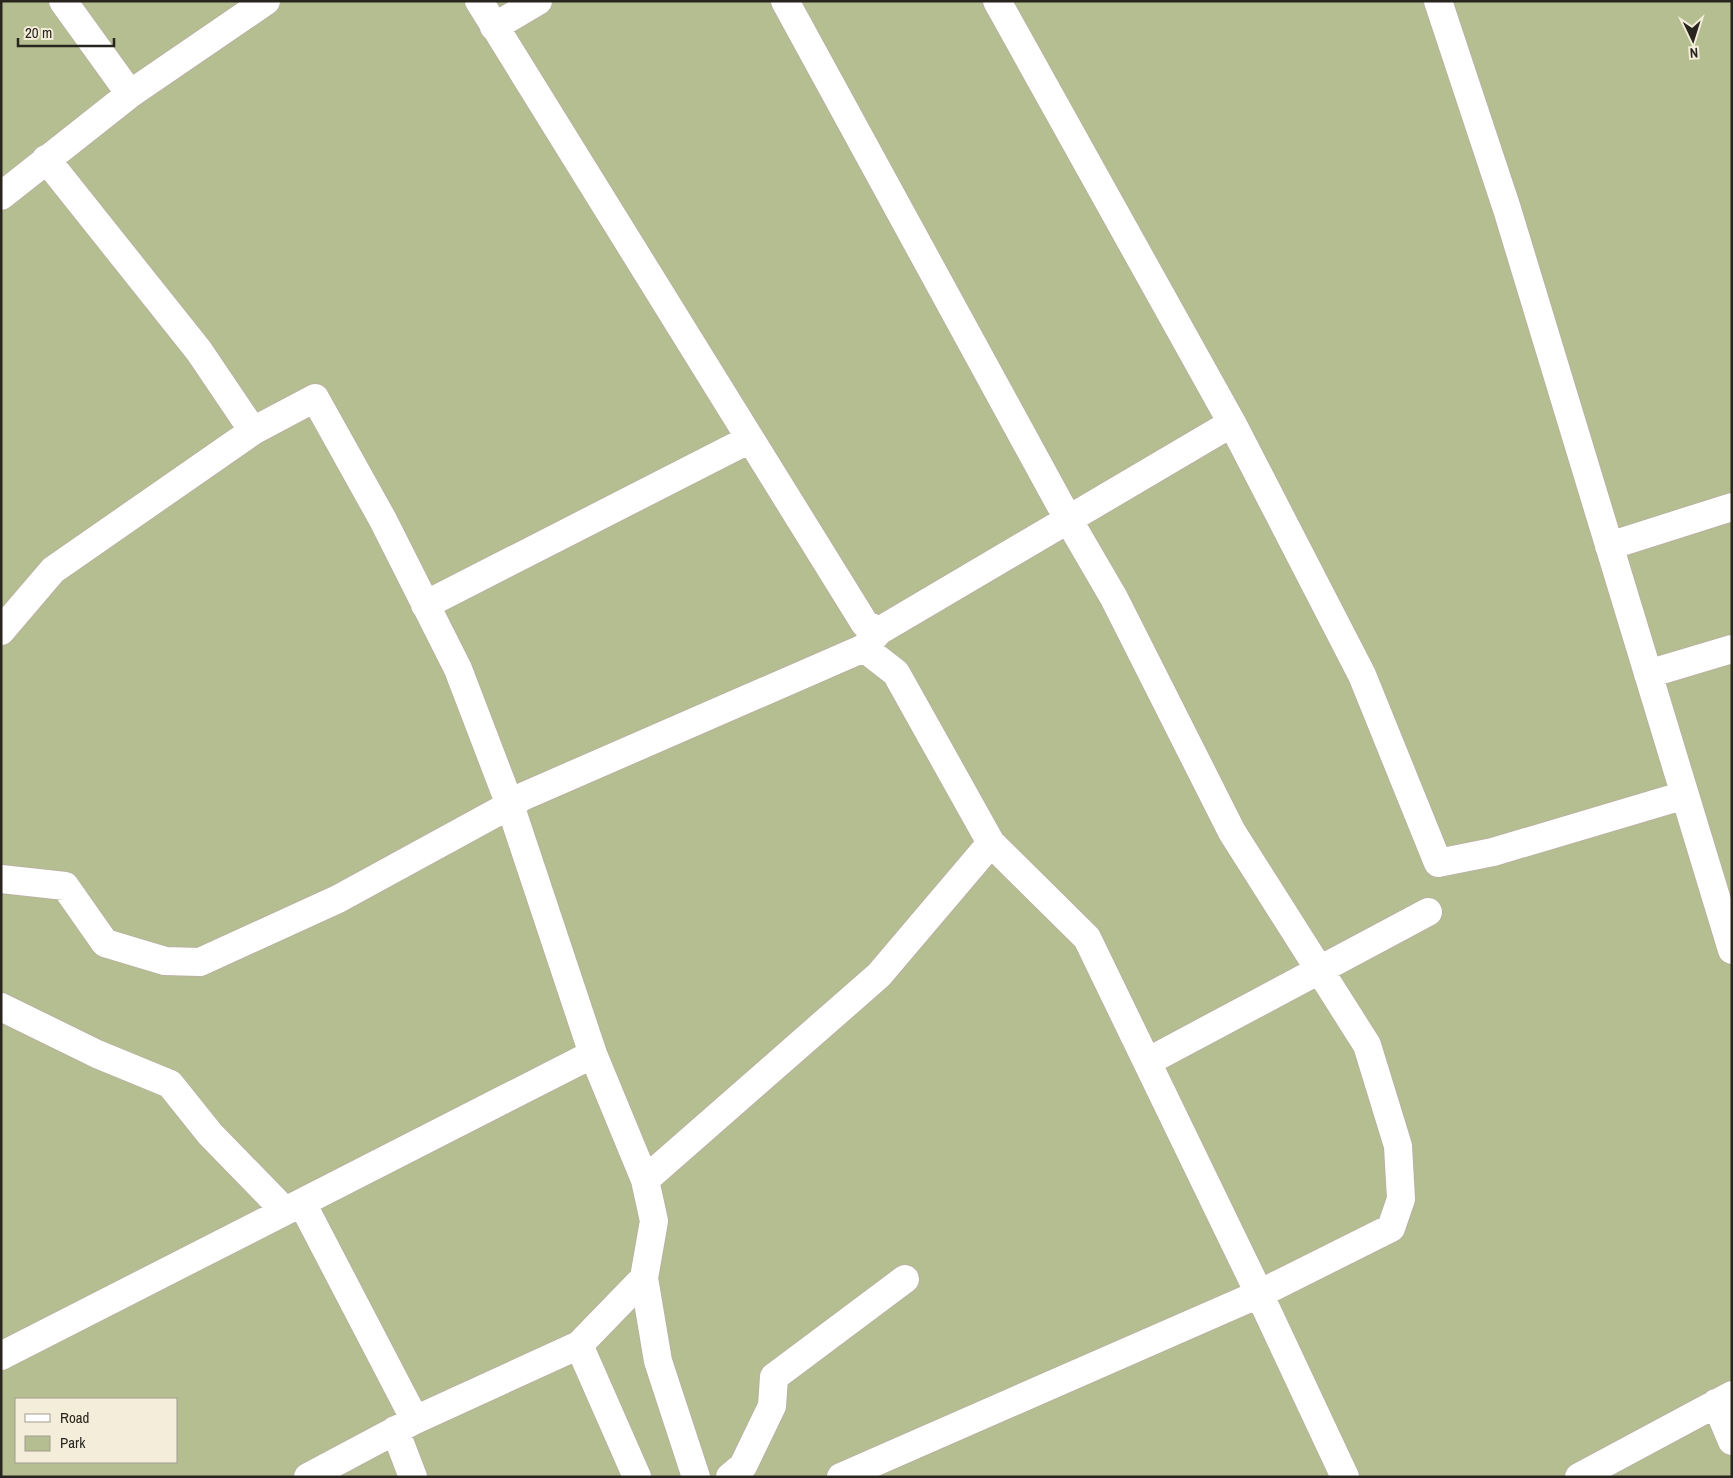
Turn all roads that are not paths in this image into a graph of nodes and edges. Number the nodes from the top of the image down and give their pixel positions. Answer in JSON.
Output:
{"nodes":[{"id":1,"x":63,"y":1,"type":"edge"},
{"id":2,"x":266,"y":1,"type":"edge"},
{"id":3,"x":479,"y":1,"type":"edge"},
{"id":4,"x":538,"y":1,"type":"edge"},
{"id":5,"x":785,"y":1,"type":"edge"},
{"id":6,"x":997,"y":1,"type":"edge"},
{"id":7,"x":1438,"y":1,"type":"edge"},
{"id":8,"x":494,"y":27,"type":"junction"},
{"id":9,"x":130,"y":94,"type":"junction"},
{"id":10,"x":46,"y":159,"type":"junction"},
{"id":11,"x":1,"y":196,"type":"edge"},
{"id":12,"x":1232,"y":423,"type":"junction"},
{"id":13,"x":253,"y":431,"type":"junction"},
{"id":14,"x":750,"y":439,"type":"junction"},
{"id":15,"x":1732,"y":507,"type":"edge"},
{"id":16,"x":1068,"y":520,"type":"junction"},
{"id":17,"x":1609,"y":546,"type":"junction"},
{"id":18,"x":425,"y":605,"type":"junction"},
{"id":19,"x":1,"y":631,"type":"edge"},
{"id":20,"x":872,"y":639,"type":"junction"},
{"id":21,"x":1732,"y":650,"type":"edge"},
{"id":22,"x":1648,"y":674,"type":"junction"},
{"id":23,"x":1685,"y":795,"type":"junction"},
{"id":24,"x":510,"y":805,"type":"junction"},
{"id":25,"x":991,"y":842,"type":"junction"},
{"id":26,"x":1,"y":879,"type":"edge"},
{"id":27,"x":1428,"y":912,"type":"dead end"},
{"id":28,"x":1732,"y":950,"type":"edge"},
{"id":29,"x":1320,"y":971,"type":"junction"},
{"id":30,"x":1,"y":1007,"type":"edge"},
{"id":31,"x":593,"y":1054,"type":"junction"},
{"id":32,"x":1147,"y":1062,"type":"junction"},
{"id":33,"x":645,"y":1180,"type":"junction"},
{"id":34,"x":293,"y":1207,"type":"junction"},
{"id":35,"x":644,"y":1278,"type":"junction"},
{"id":36,"x":904,"y":1279,"type":"dead end"},
{"id":37,"x":1259,"y":1294,"type":"junction"},
{"id":38,"x":579,"y":1345,"type":"junction"},
{"id":39,"x":1,"y":1356,"type":"edge"},
{"id":40,"x":1724,"y":1399,"type":"edge"},
{"id":41,"x":405,"y":1425,"type":"junction"},
{"id":42,"x":1732,"y":1441,"type":"edge"},
{"id":43,"x":308,"y":1477,"type":"edge"},
{"id":44,"x":413,"y":1477,"type":"edge"},
{"id":45,"x":637,"y":1477,"type":"edge"},
{"id":46,"x":696,"y":1477,"type":"edge"},
{"id":47,"x":730,"y":1477,"type":"edge"},
{"id":48,"x":841,"y":1477,"type":"edge"},
{"id":49,"x":1345,"y":1477,"type":"edge"},
{"id":50,"x":1579,"y":1477,"type":"edge"}],
"edges":[{"from":1,"to":9,"type":"street"},
{"from":2,"to":9,"type":"street"},
{"from":3,"to":8,"type":"street"},
{"from":4,"to":8,"type":"street"},
{"from":5,"to":16,"type":"street"},
{"from":6,"to":12,"type":"street"},
{"from":7,"to":17,"type":"street"},
{"from":8,"to":14,"type":"street"},
{"from":9,"to":10,"type":"street"},
{"from":10,"to":11,"type":"street"},
{"from":10,"to":13,"type":"street"},
{"from":12,"to":16,"type":"street"},
{"from":12,"to":23,"type":"street"},
{"from":13,"to":18,"type":"street"},
{"from":13,"to":19,"type":"street"},
{"from":14,"to":18,"type":"street"},
{"from":14,"to":20,"type":"street"},
{"from":15,"to":17,"type":"street"},
{"from":16,"to":20,"type":"street"},
{"from":16,"to":29,"type":"street"},
{"from":17,"to":22,"type":"street"},
{"from":18,"to":24,"type":"street"},
{"from":20,"to":24,"type":"street"},
{"from":20,"to":25,"type":"street"},
{"from":21,"to":22,"type":"street"},
{"from":22,"to":23,"type":"street"},
{"from":23,"to":28,"type":"street"},
{"from":24,"to":26,"type":"street"},
{"from":24,"to":31,"type":"street"},
{"from":25,"to":32,"type":"street"},
{"from":25,"to":33,"type":"street"},
{"from":27,"to":29,"type":"street"},
{"from":29,"to":32,"type":"street"},
{"from":29,"to":37,"type":"street"},
{"from":30,"to":34,"type":"street"},
{"from":31,"to":33,"type":"street"},
{"from":31,"to":34,"type":"street"},
{"from":32,"to":37,"type":"street"},
{"from":33,"to":35,"type":"street"},
{"from":34,"to":39,"type":"street"},
{"from":34,"to":41,"type":"street"},
{"from":35,"to":38,"type":"street"},
{"from":35,"to":46,"type":"street"},
{"from":36,"to":47,"type":"street"},
{"from":37,"to":48,"type":"street"},
{"from":37,"to":49,"type":"street"},
{"from":38,"to":41,"type":"street"},
{"from":38,"to":45,"type":"street"},
{"from":40,"to":42,"type":"street"},
{"from":40,"to":50,"type":"street"},
{"from":41,"to":43,"type":"street"},
{"from":41,"to":44,"type":"street"}]}
